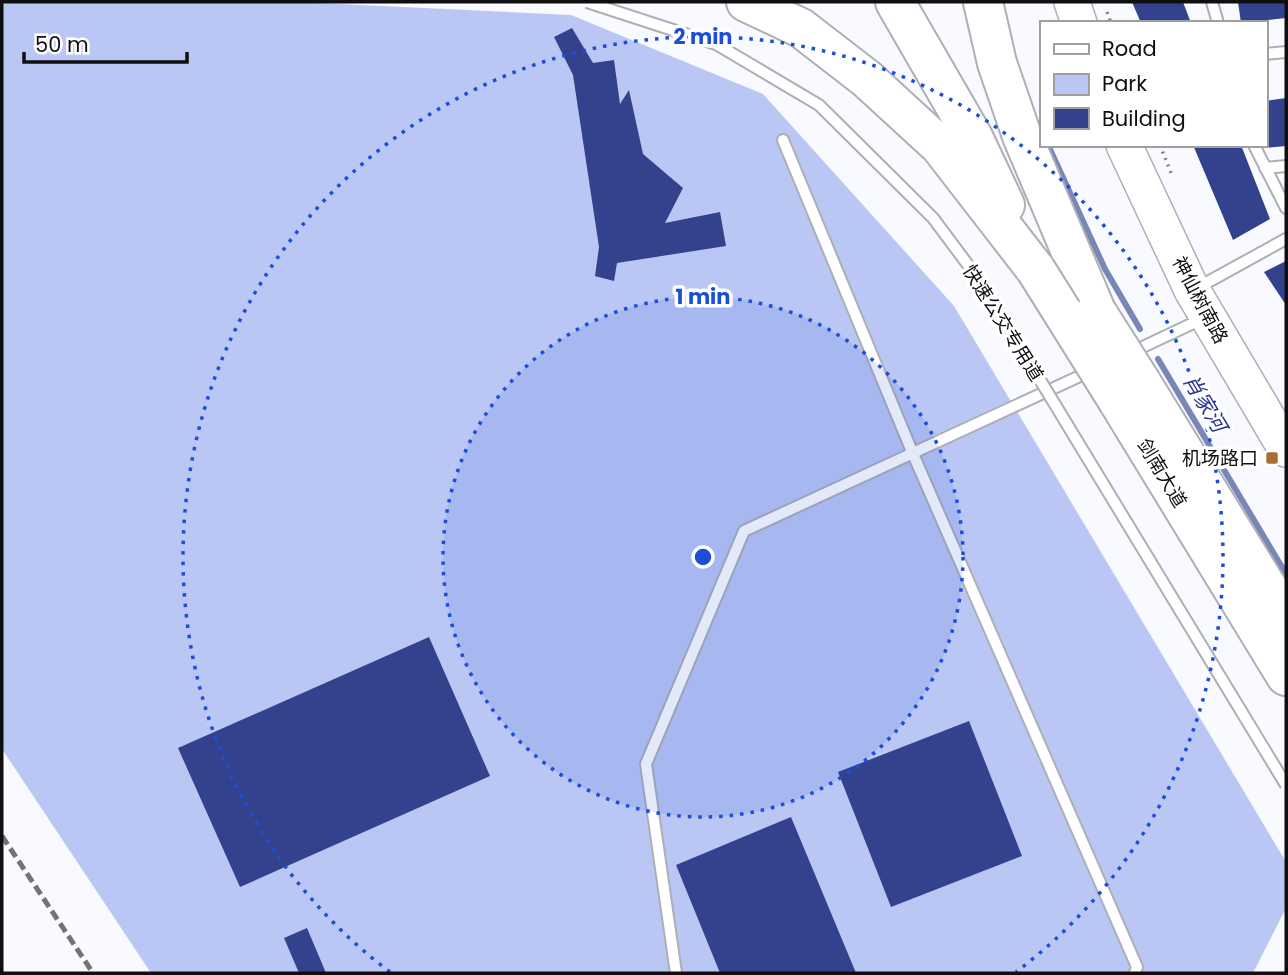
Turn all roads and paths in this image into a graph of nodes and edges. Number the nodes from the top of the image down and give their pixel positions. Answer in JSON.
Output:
{"nodes":[{"id":1,"x":587,"y":2,"type":"edge"},
{"id":2,"x":746,"y":2,"type":"edge"},
{"id":3,"x":895,"y":2,"type":"edge"},
{"id":4,"x":983,"y":2,"type":"edge"},
{"id":5,"x":1072,"y":2,"type":"edge"},
{"id":6,"x":1212,"y":2,"type":"edge"},
{"id":7,"x":1078,"y":21,"type":"edge"},
{"id":8,"x":1217,"y":21,"type":"edge"},
{"id":9,"x":1286,"y":52,"type":"edge"},
{"id":10,"x":1267,"y":54,"type":"edge"},
{"id":11,"x":973,"y":136,"type":"junction"},
{"id":12,"x":783,"y":140,"type":"dead end"},
{"id":13,"x":1125,"y":147,"type":"edge"},
{"id":14,"x":1255,"y":147,"type":"edge"},
{"id":15,"x":1286,"y":166,"type":"edge"},
{"id":16,"x":1265,"y":168,"type":"junction"},
{"id":17,"x":1286,"y":208,"type":"edge"},
{"id":18,"x":1286,"y":239,"type":"edge"},
{"id":19,"x":1036,"y":270,"type":"junction"},
{"id":20,"x":1199,"y":304,"type":"junction"},
{"id":21,"x":1096,"y":310,"type":"junction"},
{"id":22,"x":1286,"y":449,"type":"edge"},
{"id":23,"x":913,"y":454,"type":"junction"},
{"id":24,"x":1286,"y":618,"type":"edge"},
{"id":25,"x":1286,"y":676,"type":"edge"},
{"id":26,"x":1286,"y":785,"type":"edge"},
{"id":27,"x":676,"y":973,"type":"edge"},
{"id":28,"x":1135,"y":973,"type":"edge"}],
"edges":[{"from":1,"to":26,"type":"lane","name":"快速公交专用道","bridge":true},
{"from":2,"to":19,"type":"highway"},
{"from":3,"to":11,"type":"highway"},
{"from":4,"to":21,"type":"highway"},
{"from":5,"to":7,"type":"main road"},
{"from":6,"to":8,"type":"lane"},
{"from":9,"to":10,"type":"lane"},
{"from":11,"to":19,"type":"highway"},
{"from":11,"to":21,"type":"highway"},
{"from":12,"to":23,"type":"lane"},
{"from":13,"to":20,"type":"main road","name":"神仙树南路"},
{"from":14,"to":16,"type":"lane"},
{"from":15,"to":16,"type":"lane"},
{"from":16,"to":17,"type":"lane"},
{"from":18,"to":20,"type":"lane"},
{"from":19,"to":25,"type":"highway","name":"剑南大道","bridge":true},
{"from":20,"to":22,"type":"main road","name":"神仙树南路"},
{"from":20,"to":23,"type":"lane"},
{"from":21,"to":24,"type":"highway","name":"剑南大道","bridge":true},
{"from":23,"to":27,"type":"lane"},
{"from":23,"to":28,"type":"lane"}]}
